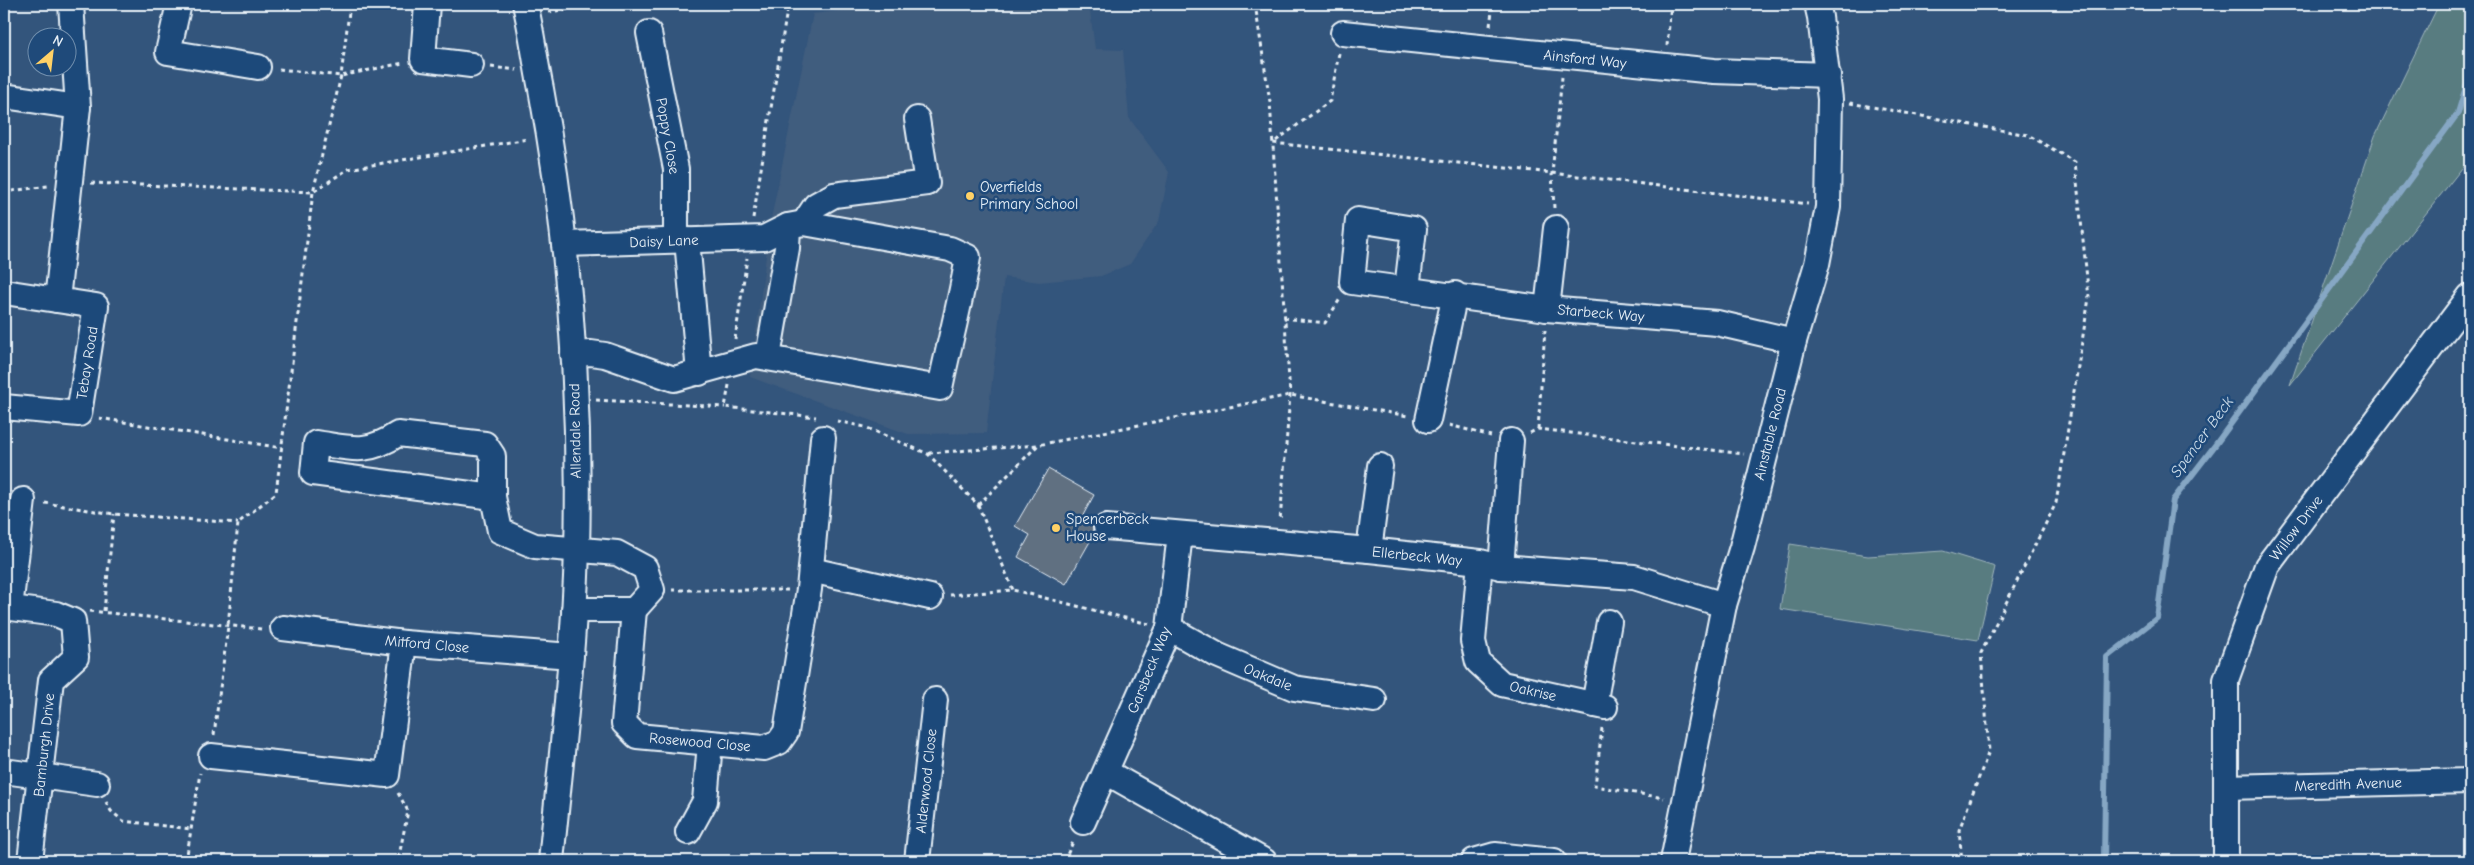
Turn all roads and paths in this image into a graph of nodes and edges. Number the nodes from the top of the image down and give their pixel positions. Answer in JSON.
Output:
{"nodes":[{"id":1,"x":71,"y":4,"type":"edge"},
{"id":2,"x":350,"y":4,"type":"edge"},
{"id":3,"x":427,"y":4,"type":"edge"},
{"id":4,"x":607,"y":4,"type":"edge"},
{"id":5,"x":788,"y":4,"type":"edge"},
{"id":6,"x":1255,"y":4,"type":"edge"},
{"id":7,"x":1670,"y":4,"type":"edge"},
{"id":8,"x":1816,"y":4,"type":"edge"},
{"id":9,"x":171,"y":5,"type":"edge"},
{"id":10,"x":526,"y":9,"type":"edge"},
{"id":11,"x":649,"y":32,"type":"dead end"},
{"id":12,"x":1343,"y":33,"type":"joint"},
{"id":13,"x":1565,"y":56,"type":"junction"},
{"id":14,"x":423,"y":59,"type":"junction"},
{"id":15,"x":471,"y":66,"type":"joint"},
{"id":16,"x":1665,"y":66,"type":"junction"},
{"id":17,"x":258,"y":67,"type":"joint"},
{"id":18,"x":538,"y":71,"type":"junction"},
{"id":19,"x":1828,"y":75,"type":"junction"},
{"id":20,"x":341,"y":76,"type":"junction"},
{"id":21,"x":4,"y":96,"type":"edge"},
{"id":22,"x":1830,"y":99,"type":"junction"},
{"id":23,"x":78,"y":107,"type":"junction"},
{"id":24,"x":917,"y":119,"type":"dead end"},
{"id":25,"x":549,"y":135,"type":"junction"},
{"id":26,"x":1273,"y":143,"type":"junction"},
{"id":27,"x":1552,"y":173,"type":"junction"},
{"id":28,"x":70,"y":182,"type":"junction"},
{"id":29,"x":4,"y":192,"type":"edge"},
{"id":30,"x":313,"y":192,"type":"junction"},
{"id":31,"x":1828,"y":206,"type":"junction"},
{"id":32,"x":796,"y":224,"type":"junction"},
{"id":33,"x":1556,"y":228,"type":"joint"},
{"id":34,"x":757,"y":238,"type":"junction"},
{"id":35,"x":682,"y":240,"type":"junction"},
{"id":36,"x":564,"y":244,"type":"junction"},
{"id":37,"x":1352,"y":282,"type":"junction"},
{"id":38,"x":1407,"y":289,"type":"junction"},
{"id":39,"x":4,"y":292,"type":"edge"},
{"id":40,"x":1455,"y":294,"type":"junction"},
{"id":41,"x":2470,"y":296,"type":"edge"},
{"id":42,"x":57,"y":300,"type":"junction"},
{"id":43,"x":1547,"y":308,"type":"junction"},
{"id":44,"x":1284,"y":318,"type":"junction"},
{"id":45,"x":1794,"y":341,"type":"junction"},
{"id":46,"x":573,"y":354,"type":"junction"},
{"id":47,"x":768,"y":357,"type":"junction"},
{"id":48,"x":732,"y":362,"type":"junction"},
{"id":49,"x":699,"y":373,"type":"junction"},
{"id":50,"x":1290,"y":396,"type":"junction"},
{"id":51,"x":576,"y":399,"type":"junction"},
{"id":52,"x":4,"y":407,"type":"edge"},
{"id":53,"x":726,"y":407,"type":"junction"},
{"id":54,"x":79,"y":414,"type":"junction"},
{"id":55,"x":1428,"y":420,"type":"junction"},
{"id":56,"x":826,"y":425,"type":"junction"},
{"id":57,"x":1538,"y":429,"type":"junction"},
{"id":58,"x":1511,"y":441,"type":"junction"},
{"id":59,"x":1038,"y":445,"type":"junction"},
{"id":60,"x":282,"y":448,"type":"junction"},
{"id":61,"x":928,"y":454,"type":"junction"},
{"id":62,"x":1764,"y":456,"type":"junction"},
{"id":63,"x":1380,"y":466,"type":"dead end"},
{"id":64,"x":493,"y":497,"type":"junction"},
{"id":65,"x":23,"y":500,"type":"joint"},
{"id":66,"x":978,"y":505,"type":"junction"},
{"id":67,"x":114,"y":514,"type":"junction"},
{"id":68,"x":238,"y":523,"type":"junction"},
{"id":69,"x":1106,"y":527,"type":"dead end"},
{"id":70,"x":1180,"y":534,"type":"junction"},
{"id":71,"x":1278,"y":542,"type":"junction"},
{"id":72,"x":577,"y":550,"type":"junction"},
{"id":73,"x":1369,"y":550,"type":"junction"},
{"id":74,"x":1491,"y":565,"type":"junction"},
{"id":75,"x":811,"y":570,"type":"junction"},
{"id":76,"x":1013,"y":590,"type":"dead end"},
{"id":77,"x":930,"y":597,"type":"dead end"},
{"id":78,"x":1724,"y":605,"type":"junction"},
{"id":79,"x":7,"y":608,"type":"edge"},
{"id":80,"x":574,"y":610,"type":"junction"},
{"id":81,"x":634,"y":610,"type":"junction"},
{"id":82,"x":104,"y":611,"type":"junction"},
{"id":83,"x":56,"y":614,"type":"junction"},
{"id":84,"x":1609,"y":622,"type":"dead end"},
{"id":85,"x":228,"y":626,"type":"junction"},
{"id":86,"x":283,"y":628,"type":"joint"},
{"id":87,"x":1169,"y":628,"type":"junction"},
{"id":88,"x":404,"y":643,"type":"junction"},
{"id":89,"x":571,"y":656,"type":"junction"},
{"id":90,"x":935,"y":700,"type":"dead end"},
{"id":91,"x":1374,"y":700,"type":"dead end"},
{"id":92,"x":1600,"y":706,"type":"junction"},
{"id":93,"x":710,"y":743,"type":"junction"},
{"id":94,"x":211,"y":756,"type":"junction"},
{"id":95,"x":4,"y":771,"type":"edge"},
{"id":96,"x":1106,"y":772,"type":"junction"},
{"id":97,"x":388,"y":775,"type":"junction"},
{"id":98,"x":41,"y":777,"type":"junction"},
{"id":99,"x":2470,"y":781,"type":"edge"},
{"id":100,"x":96,"y":784,"type":"joint"},
{"id":101,"x":2226,"y":787,"type":"junction"},
{"id":102,"x":1684,"y":802,"type":"junction"},
{"id":103,"x":1083,"y":822,"type":"dead end"},
{"id":104,"x":190,"y":829,"type":"junction"},
{"id":105,"x":688,"y":832,"type":"dead end"},
{"id":106,"x":30,"y":861,"type":"edge"},
{"id":107,"x":186,"y":861,"type":"edge"},
{"id":108,"x":398,"y":861,"type":"edge"},
{"id":109,"x":551,"y":861,"type":"edge"},
{"id":110,"x":917,"y":861,"type":"edge"},
{"id":111,"x":1264,"y":861,"type":"edge"},
{"id":112,"x":1474,"y":861,"type":"edge"},
{"id":113,"x":1554,"y":861,"type":"edge"},
{"id":114,"x":1673,"y":861,"type":"edge"},
{"id":115,"x":1962,"y":861,"type":"edge"},
{"id":116,"x":2226,"y":861,"type":"edge"}],
"edges":[{"from":1,"to":23,"type":"street"},
{"from":2,"to":20,"type":"path"},
{"from":3,"to":14,"type":"street"},
{"from":4,"to":10,"type":"path"},
{"from":5,"to":34,"type":"path"},
{"from":6,"to":26,"type":"path"},
{"from":7,"to":16,"type":"path"},
{"from":8,"to":19,"type":"street","name":"Ainstable Road"},
{"from":9,"to":17,"type":"street"},
{"from":10,"to":18,"type":"street","name":"Allendale Road"},
{"from":11,"to":35,"type":"street","name":"Poppy Close"},
{"from":12,"to":13,"type":"street","name":"Ainsford Way"},
{"from":12,"to":26,"type":"path"},
{"from":13,"to":16,"type":"street","name":"Ainsford Way"},
{"from":13,"to":27,"type":"path"},
{"from":14,"to":15,"type":"street"},
{"from":14,"to":20,"type":"path"},
{"from":15,"to":18,"type":"path"},
{"from":16,"to":19,"type":"street","name":"Ainsford Way"},
{"from":17,"to":20,"type":"path"},
{"from":18,"to":25,"type":"street","name":"Allendale Road"},
{"from":19,"to":22,"type":"street","name":"Ainstable Road"},
{"from":20,"to":30,"type":"path"},
{"from":21,"to":23,"type":"street"},
{"from":22,"to":31,"type":"street","name":"Ainstable Road"},
{"from":22,"to":115,"type":"path"},
{"from":23,"to":28,"type":"street"},
{"from":24,"to":32,"type":"street"},
{"from":25,"to":30,"type":"path"},
{"from":25,"to":36,"type":"street","name":"Allendale Road"},
{"from":26,"to":27,"type":"path"},
{"from":26,"to":44,"type":"path"},
{"from":27,"to":31,"type":"path"},
{"from":27,"to":33,"type":"path"},
{"from":28,"to":29,"type":"path"},
{"from":28,"to":30,"type":"path"},
{"from":28,"to":42,"type":"street"},
{"from":30,"to":60,"type":"path"},
{"from":31,"to":45,"type":"street","name":"Ainstable Road"},
{"from":32,"to":34,"type":"street"},
{"from":32,"to":47,"type":"street"},
{"from":32,"to":47,"type":"street"},
{"from":33,"to":43,"type":"street"},
{"from":34,"to":35,"type":"street","name":"Daisy Lane"},
{"from":34,"to":48,"type":"path"},
{"from":35,"to":36,"type":"street","name":"Daisy Lane"},
{"from":35,"to":49,"type":"street","name":"Poppy Close"},
{"from":36,"to":46,"type":"street","name":"Allendale Road"},
{"from":37,"to":38,"type":"street","name":"Starbeck Way"},
{"from":37,"to":38,"type":"street"},
{"from":37,"to":44,"type":"path"},
{"from":38,"to":40,"type":"street","name":"Starbeck Way"},
{"from":39,"to":42,"type":"street","name":"Tebay Road"},
{"from":40,"to":43,"type":"street","name":"Starbeck Way"},
{"from":40,"to":55,"type":"street"},
{"from":41,"to":101,"type":"street","name":"Willow Drive"},
{"from":42,"to":54,"type":"street","name":"Tebay Road"},
{"from":43,"to":45,"type":"street","name":"Starbeck Way"},
{"from":43,"to":57,"type":"path"},
{"from":44,"to":50,"type":"path"},
{"from":45,"to":62,"type":"street","name":"Ainstable Road"},
{"from":46,"to":49,"type":"street"},
{"from":46,"to":51,"type":"street","name":"Allendale Road"},
{"from":47,"to":48,"type":"street"},
{"from":48,"to":49,"type":"street"},
{"from":48,"to":53,"type":"path"},
{"from":50,"to":55,"type":"path"},
{"from":50,"to":59,"type":"path"},
{"from":50,"to":71,"type":"path"},
{"from":51,"to":53,"type":"path"},
{"from":51,"to":72,"type":"street","name":"Allendale Road"},
{"from":52,"to":54,"type":"street","name":"Tebay Road"},
{"from":53,"to":56,"type":"path"},
{"from":54,"to":60,"type":"path"},
{"from":55,"to":58,"type":"path"},
{"from":56,"to":61,"type":"path"},
{"from":56,"to":75,"type":"street","name":"Rosewood Close"},
{"from":57,"to":58,"type":"path"},
{"from":57,"to":62,"type":"path"},
{"from":58,"to":74,"type":"street","name":"Oakrise"},
{"from":59,"to":61,"type":"path"},
{"from":59,"to":66,"type":"path"},
{"from":60,"to":68,"type":"path"},
{"from":61,"to":66,"type":"path"},
{"from":62,"to":78,"type":"street","name":"Ainstable Road"},
{"from":63,"to":73,"type":"street"},
{"from":64,"to":64,"type":"street"},
{"from":64,"to":72,"type":"street"},
{"from":65,"to":67,"type":"path"},
{"from":65,"to":79,"type":"street"},
{"from":66,"to":76,"type":"path"},
{"from":67,"to":68,"type":"path"},
{"from":67,"to":82,"type":"path"},
{"from":68,"to":85,"type":"path"},
{"from":69,"to":70,"type":"street","name":"Ellerbeck Way"},
{"from":70,"to":71,"type":"street","name":"Ellerbeck Way"},
{"from":70,"to":87,"type":"street","name":"Garsbeck Way"},
{"from":71,"to":73,"type":"street","name":"Ellerbeck Way"},
{"from":72,"to":80,"type":"street","name":"Allendale Road"},
{"from":72,"to":81,"type":"street"},
{"from":73,"to":74,"type":"street","name":"Ellerbeck Way"},
{"from":74,"to":78,"type":"street","name":"Ellerbeck Way"},
{"from":74,"to":92,"type":"street","name":"Oakrise"},
{"from":75,"to":77,"type":"street"},
{"from":75,"to":93,"type":"street","name":"Rosewood Close"},
{"from":78,"to":102,"type":"street","name":"Ainstable Road"},
{"from":79,"to":83,"type":"street"},
{"from":80,"to":81,"type":"street"},
{"from":80,"to":89,"type":"street","name":"Allendale Road"},
{"from":81,"to":93,"type":"street","name":"Rosewood Close"},
{"from":82,"to":83,"type":"path"},
{"from":82,"to":85,"type":"path"},
{"from":83,"to":98,"type":"street","name":"Bamburgh Drive"},
{"from":84,"to":92,"type":"street"},
{"from":85,"to":86,"type":"path"},
{"from":85,"to":94,"type":"path"},
{"from":86,"to":88,"type":"street","name":"Mitford Close"},
{"from":87,"to":91,"type":"street","name":"Oakdale"},
{"from":87,"to":96,"type":"street","name":"Garsbeck Way"},
{"from":88,"to":89,"type":"street","name":"Mitford Close"},
{"from":88,"to":97,"type":"street"},
{"from":89,"to":109,"type":"street","name":"Allendale Road"},
{"from":90,"to":110,"type":"street","name":"Alderwood Close"},
{"from":92,"to":102,"type":"path"},
{"from":93,"to":105,"type":"street"},
{"from":94,"to":97,"type":"street"},
{"from":94,"to":104,"type":"path"},
{"from":95,"to":98,"type":"street"},
{"from":96,"to":103,"type":"street","name":"Garsbeck Way"},
{"from":96,"to":111,"type":"street"},
{"from":97,"to":108,"type":"path"},
{"from":98,"to":100,"type":"street"},
{"from":98,"to":106,"type":"street","name":"Bamburgh Drive"},
{"from":99,"to":101,"type":"street","name":"Meredith Avenue"},
{"from":100,"to":104,"type":"path"},
{"from":101,"to":116,"type":"street","name":"Willow Drive"},
{"from":102,"to":114,"type":"street","name":"Ainstable Road"},
{"from":104,"to":107,"type":"path"},
{"from":112,"to":113,"type":"street"}]}
